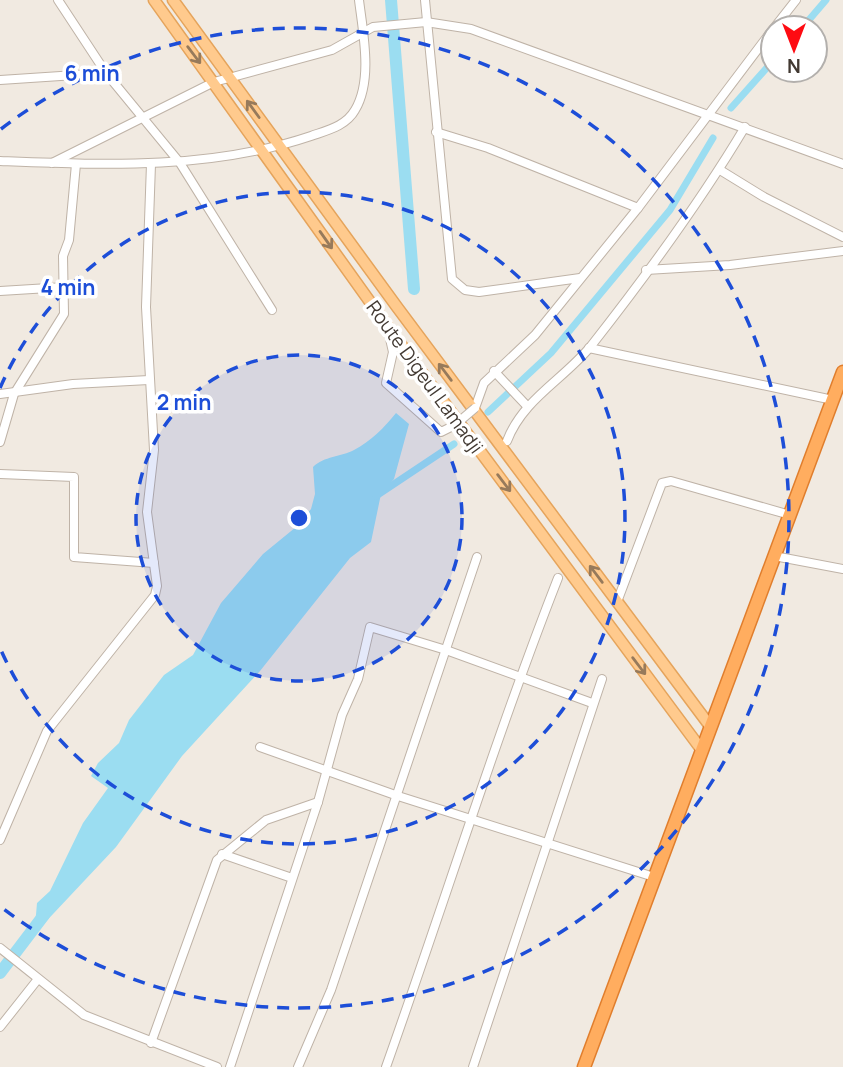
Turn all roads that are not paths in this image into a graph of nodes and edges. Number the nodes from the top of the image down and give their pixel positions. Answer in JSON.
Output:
{"nodes":[{"id":1,"x":58,"y":0,"type":"edge"},
{"id":2,"x":154,"y":0,"type":"edge"},
{"id":3,"x":173,"y":0,"type":"edge"},
{"id":4,"x":359,"y":0,"type":"edge"},
{"id":5,"x":425,"y":0,"type":"edge"},
{"id":6,"x":796,"y":0,"type":"edge"},
{"id":7,"x":784,"y":14,"type":"edge"},
{"id":8,"x":426,"y":22,"type":"junction"},
{"id":9,"x":363,"y":33,"type":"junction"},
{"id":10,"x":759,"y":46,"type":"edge"},
{"id":11,"x":106,"y":73,"type":"junction"},
{"id":12,"x":230,"y":78,"type":"junction"},
{"id":13,"x":0,"y":80,"type":"edge"},
{"id":14,"x":214,"y":82,"type":"junction"},
{"id":15,"x":708,"y":112,"type":"junction"},
{"id":16,"x":141,"y":117,"type":"junction"},
{"id":17,"x":745,"y":127,"type":"junction"},
{"id":18,"x":436,"y":132,"type":"junction"},
{"id":19,"x":279,"y":146,"type":"junction"},
{"id":20,"x":262,"y":151,"type":"junction"},
{"id":21,"x":0,"y":161,"type":"edge"},
{"id":22,"x":52,"y":163,"type":"junction"},
{"id":23,"x":180,"y":163,"type":"junction"},
{"id":24,"x":76,"y":164,"type":"junction"},
{"id":25,"x":151,"y":164,"type":"junction"},
{"id":26,"x":843,"y":164,"type":"edge"},
{"id":27,"x":720,"y":170,"type":"junction"},
{"id":28,"x":638,"y":208,"type":"junction"},
{"id":29,"x":843,"y":237,"type":"edge"},
{"id":30,"x":843,"y":251,"type":"edge"},
{"id":31,"x":646,"y":270,"type":"junction"},
{"id":32,"x":580,"y":278,"type":"junction"},
{"id":33,"x":65,"y":287,"type":"junction"},
{"id":34,"x":0,"y":291,"type":"edge"},
{"id":35,"x":272,"y":310,"type":"dead end"},
{"id":36,"x":388,"y":327,"type":"junction"},
{"id":37,"x":589,"y":348,"type":"junction"},
{"id":38,"x":494,"y":371,"type":"junction"},
{"id":39,"x":843,"y":372,"type":"edge"},
{"id":40,"x":149,"y":380,"type":"junction"},
{"id":41,"x":0,"y":394,"type":"edge"},
{"id":42,"x":15,"y":394,"type":"junction"},
{"id":43,"x":833,"y":400,"type":"junction"},
{"id":44,"x":527,"y":406,"type":"junction"},
{"id":45,"x":1,"y":437,"type":"edge"},
{"id":46,"x":507,"y":442,"type":"dead end"},
{"id":47,"x":0,"y":474,"type":"edge"},
{"id":48,"x":790,"y":515,"type":"junction"},
{"id":49,"x":774,"y":556,"type":"junction"},
{"id":50,"x":477,"y":558,"type":"dead end"},
{"id":51,"x":154,"y":563,"type":"junction"},
{"id":52,"x":843,"y":569,"type":"edge"},
{"id":53,"x":558,"y":578,"type":"dead end"},
{"id":54,"x":617,"y":602,"type":"junction"},
{"id":55,"x":446,"y":650,"type":"junction"},
{"id":56,"x":519,"y":676,"type":"junction"},
{"id":57,"x":602,"y":679,"type":"dead end"},
{"id":58,"x":592,"y":704,"type":"junction"},
{"id":59,"x":710,"y":726,"type":"junction"},
{"id":60,"x":260,"y":747,"type":"dead end"},
{"id":61,"x":701,"y":750,"type":"junction"},
{"id":62,"x":326,"y":771,"type":"junction"},
{"id":63,"x":398,"y":796,"type":"junction"},
{"id":64,"x":318,"y":802,"type":"junction"},
{"id":65,"x":472,"y":818,"type":"junction"},
{"id":66,"x":0,"y":840,"type":"edge"},
{"id":67,"x":546,"y":843,"type":"junction"},
{"id":68,"x":222,"y":854,"type":"junction"},
{"id":69,"x":654,"y":877,"type":"junction"},
{"id":70,"x":292,"y":878,"type":"junction"},
{"id":71,"x":0,"y":948,"type":"edge"},
{"id":72,"x":38,"y":978,"type":"junction"},
{"id":73,"x":0,"y":1027,"type":"edge"},
{"id":74,"x":151,"y":1043,"type":"junction"},
{"id":75,"x":217,"y":1067,"type":"edge"},
{"id":76,"x":230,"y":1067,"type":"edge"},
{"id":77,"x":298,"y":1067,"type":"edge"},
{"id":78,"x":386,"y":1067,"type":"edge"},
{"id":79,"x":473,"y":1067,"type":"edge"},
{"id":80,"x":584,"y":1067,"type":"edge"}],
"edges":[{"from":1,"to":11,"type":"street"},
{"from":2,"to":14,"type":"main road","name":"Route Digeul Lamadji","one_way":true},
{"from":3,"to":12,"type":"main road","name":"Route Digeul Lamadji"},
{"from":4,"to":9,"type":"street"},
{"from":5,"to":8,"type":"street"},
{"from":6,"to":7,"type":"street"},
{"from":8,"to":9,"type":"street"},
{"from":8,"to":15,"type":"street"},
{"from":8,"to":18,"type":"street"},
{"from":9,"to":12,"type":"street"},
{"from":9,"to":19,"type":"street"},
{"from":10,"to":15,"type":"street"},
{"from":11,"to":13,"type":"street"},
{"from":11,"to":16,"type":"street"},
{"from":12,"to":14,"type":"street"},
{"from":19,"to":12,"type":"main road","name":"Route Digeul Lamadji","one_way":true},
{"from":14,"to":16,"type":"street"},
{"from":14,"to":20,"type":"main road","name":"Route Digeul Lamadji"},
{"from":15,"to":17,"type":"street"},
{"from":15,"to":28,"type":"street"},
{"from":16,"to":22,"type":"street"},
{"from":16,"to":23,"type":"street"},
{"from":17,"to":26,"type":"street"},
{"from":17,"to":27,"type":"street"},
{"from":18,"to":28,"type":"street"},
{"from":18,"to":32,"type":"street"},
{"from":19,"to":20,"type":"street"},
{"from":54,"to":19,"type":"main road","name":"Route Digeul Lamadji","one_way":true},
{"from":20,"to":23,"type":"street"},
{"from":20,"to":36,"type":"main road","name":"Route Digeul Lamadji","one_way":true},
{"from":21,"to":22,"type":"street"},
{"from":22,"to":24,"type":"street"},
{"from":23,"to":25,"type":"street"},
{"from":23,"to":35,"type":"street"},
{"from":24,"to":25,"type":"street"},
{"from":24,"to":33,"type":"street"},
{"from":25,"to":40,"type":"street"},
{"from":27,"to":29,"type":"street"},
{"from":27,"to":31,"type":"street"},
{"from":28,"to":32,"type":"street"},
{"from":30,"to":31,"type":"street"},
{"from":31,"to":37,"type":"street"},
{"from":32,"to":38,"type":"street"},
{"from":33,"to":34,"type":"street"},
{"from":33,"to":42,"type":"street"},
{"from":36,"to":38,"type":"street","bridge":true},
{"from":36,"to":61,"type":"main road","name":"Route Digeul Lamadji","one_way":true},
{"from":37,"to":43,"type":"street"},
{"from":37,"to":44,"type":"street"},
{"from":38,"to":44,"type":"street"},
{"from":39,"to":43,"type":"highway"},
{"from":40,"to":42,"type":"street"},
{"from":40,"to":51,"type":"street"},
{"from":41,"to":42,"type":"street"},
{"from":42,"to":45,"type":"street"},
{"from":43,"to":48,"type":"highway"},
{"from":44,"to":46,"type":"street"},
{"from":47,"to":51,"type":"street"},
{"from":48,"to":49,"type":"highway"},
{"from":48,"to":54,"type":"street"},
{"from":49,"to":52,"type":"street"},
{"from":49,"to":59,"type":"highway"},
{"from":50,"to":55,"type":"street"},
{"from":51,"to":66,"type":"street"},
{"from":53,"to":56,"type":"street"},
{"from":54,"to":59,"type":"main road","name":"Route Digeul Lamadji"},
{"from":55,"to":56,"type":"street"},
{"from":55,"to":62,"type":"street"},
{"from":55,"to":63,"type":"street"},
{"from":56,"to":58,"type":"street"},
{"from":56,"to":65,"type":"street"},
{"from":57,"to":58,"type":"street"},
{"from":58,"to":67,"type":"street"},
{"from":59,"to":61,"type":"highway"},
{"from":60,"to":62,"type":"street"},
{"from":61,"to":69,"type":"highway"},
{"from":62,"to":63,"type":"street"},
{"from":62,"to":64,"type":"street"},
{"from":63,"to":65,"type":"street"},
{"from":63,"to":77,"type":"street"},
{"from":64,"to":68,"type":"street"},
{"from":64,"to":70,"type":"street"},
{"from":65,"to":67,"type":"street"},
{"from":65,"to":78,"type":"street"},
{"from":67,"to":69,"type":"street"},
{"from":67,"to":79,"type":"street"},
{"from":68,"to":70,"type":"street"},
{"from":68,"to":74,"type":"street"},
{"from":69,"to":80,"type":"highway"},
{"from":70,"to":76,"type":"street"},
{"from":71,"to":72,"type":"street"},
{"from":72,"to":73,"type":"street"},
{"from":72,"to":74,"type":"street"},
{"from":74,"to":75,"type":"street"}]}
